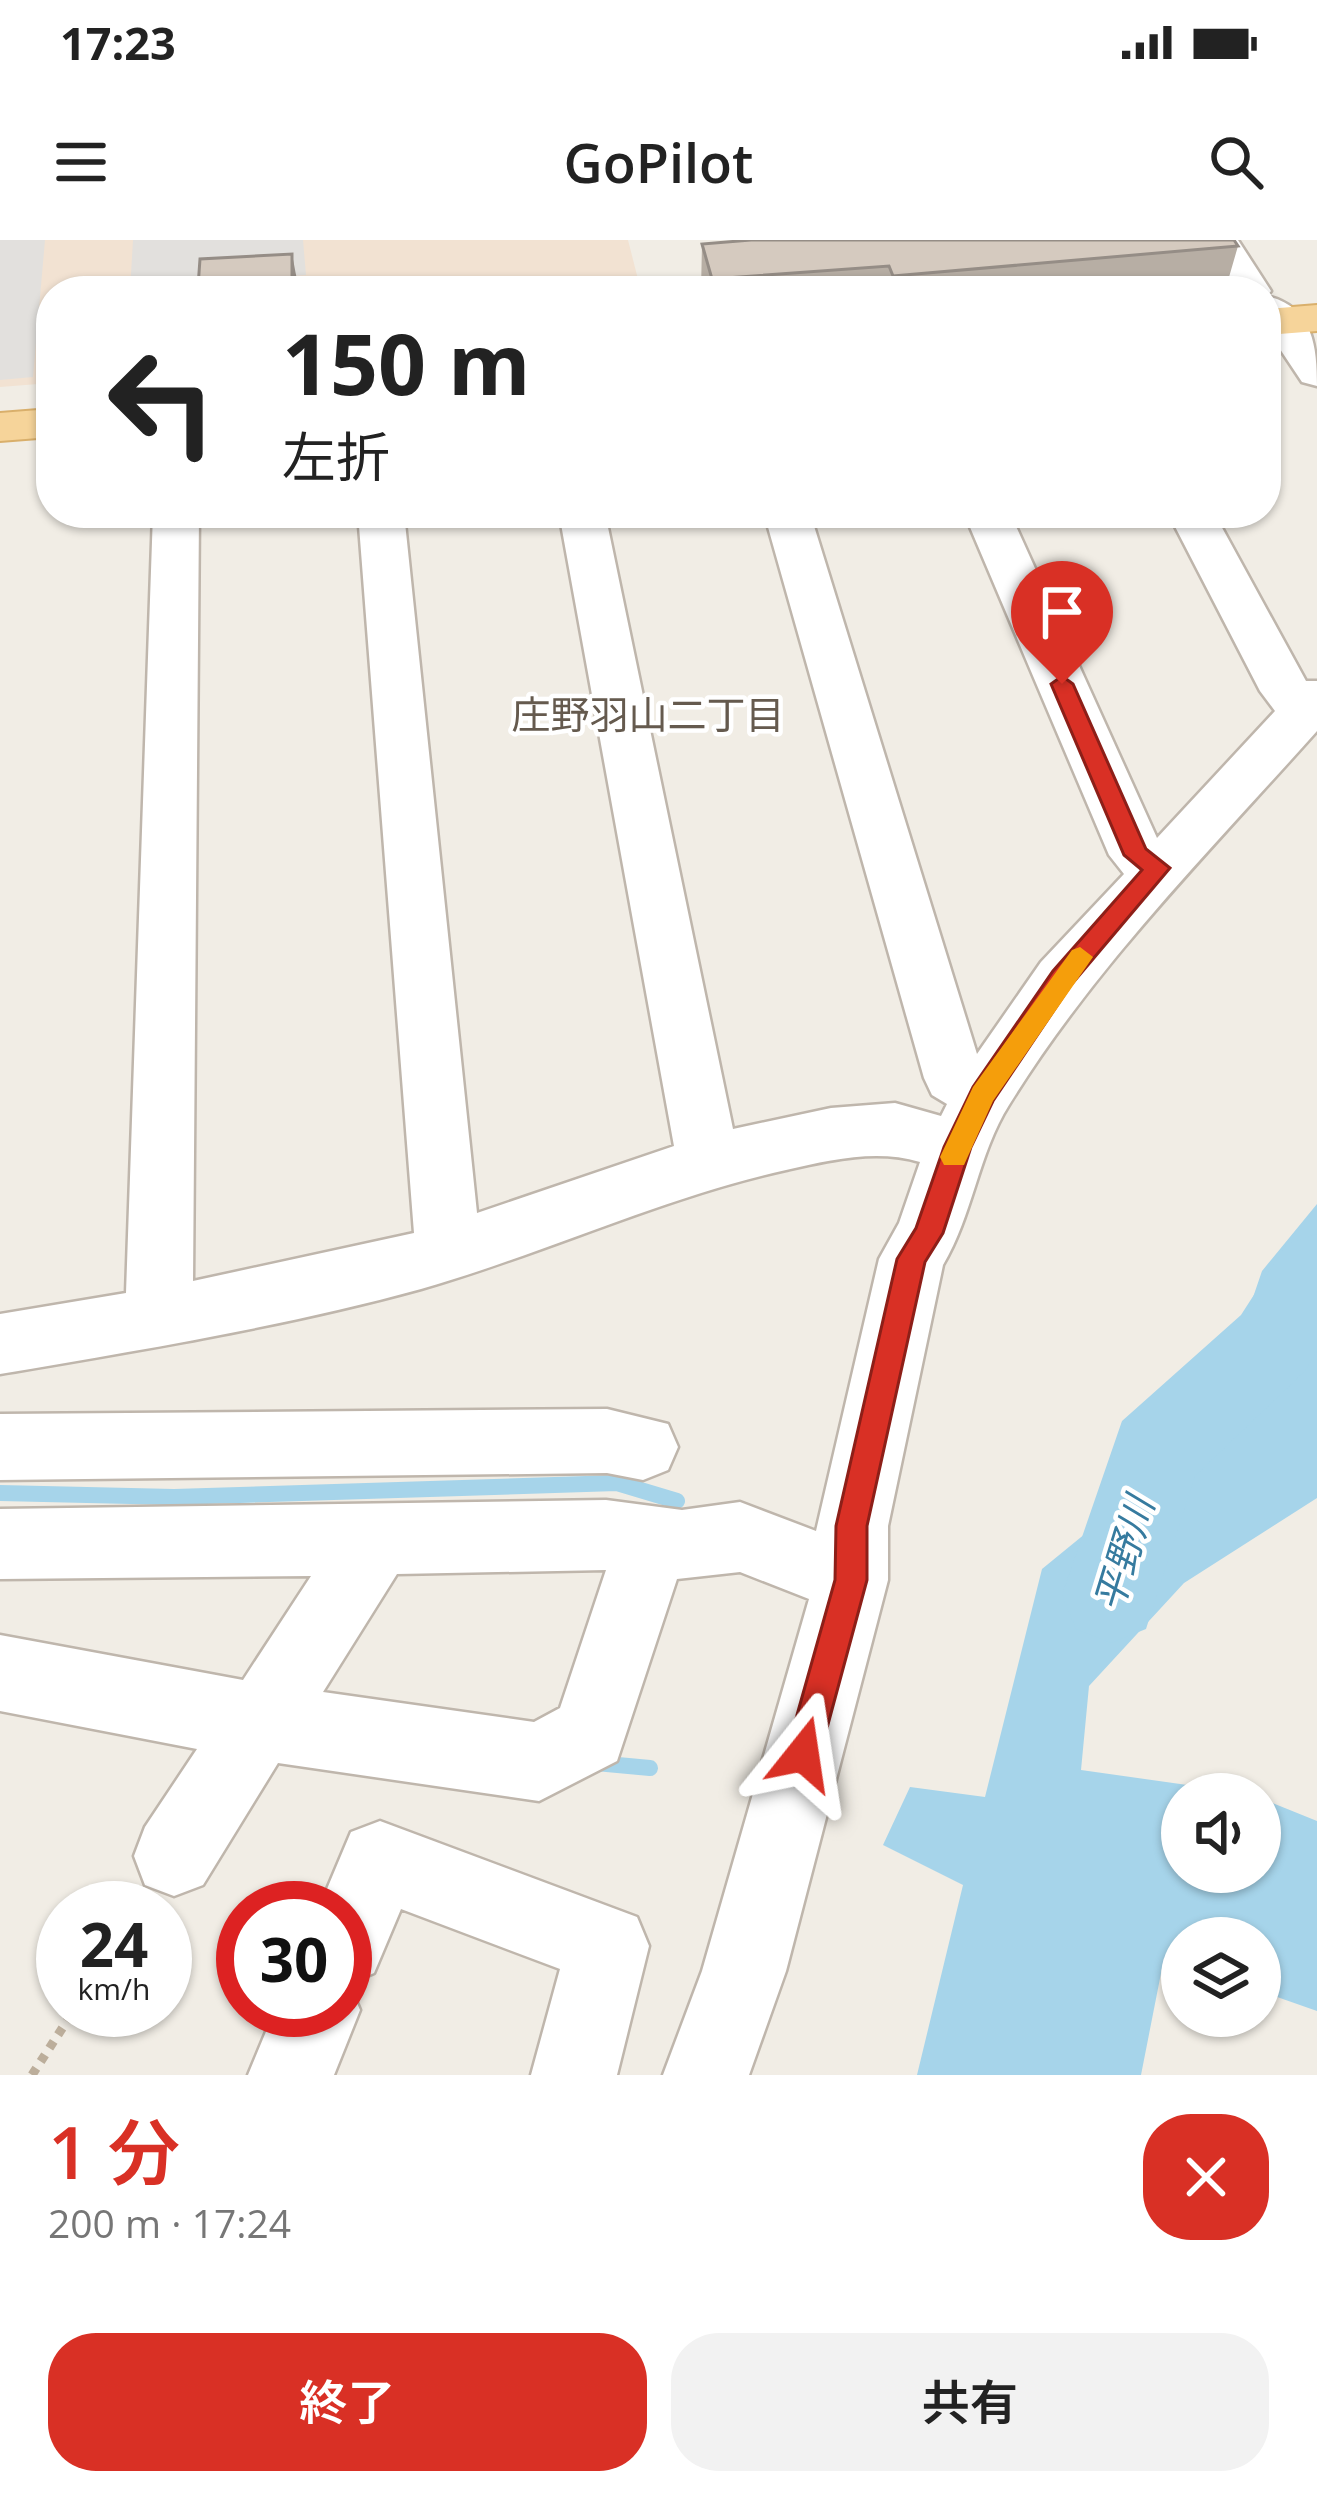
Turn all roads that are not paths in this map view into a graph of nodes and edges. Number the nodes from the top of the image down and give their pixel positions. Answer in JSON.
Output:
{"nodes":[{"id":1,"x":1218,"y":240,"type":"edge"},
{"id":2,"x":1241,"y":276,"type":"edge"},
{"id":3,"x":1283,"y":317,"type":"edge"},
{"id":4,"x":1317,"y":374,"type":"edge"},
{"id":5,"x":36,"y":424,"type":"edge"},
{"id":6,"x":0,"y":427,"type":"edge"},
{"id":7,"x":176,"y":528,"type":"edge"},
{"id":8,"x":382,"y":528,"type":"edge"},
{"id":9,"x":585,"y":528,"type":"edge"},
{"id":10,"x":792,"y":528,"type":"edge"},
{"id":11,"x":994,"y":528,"type":"edge"},
{"id":12,"x":1199,"y":528,"type":"edge"},
{"id":13,"x":1310,"y":703,"type":"edge"},
{"id":14,"x":1158,"y":868,"type":"junction"},
{"id":15,"x":970,"y":1121,"type":"junction"},
{"id":16,"x":708,"y":1161,"type":"junction"},
{"id":17,"x":448,"y":1250,"type":"junction"},
{"id":18,"x":159,"y":1317,"type":"junction"},
{"id":19,"x":0,"y":1344,"type":"edge"},
{"id":20,"x":0,"y":1447,"type":"edge"},
{"id":21,"x":643,"y":1448,"type":"dead end"},
{"id":22,"x":376,"y":1540,"type":"junction"},
{"id":23,"x":652,"y":1541,"type":"junction"},
{"id":24,"x":0,"y":1544,"type":"edge"},
{"id":25,"x":851,"y":1580,"type":"junction"},
{"id":26,"x":0,"y":1673,"type":"edge"},
{"id":27,"x":246,"y":1744,"type":"junction"},
{"id":28,"x":174,"y":1856,"type":"dead end"},
{"id":29,"x":372,"y":1881,"type":"edge"},
{"id":30,"x":307,"y":2037,"type":"edge"},
{"id":31,"x":291,"y":2075,"type":"edge"},
{"id":32,"x":574,"y":2075,"type":"edge"},
{"id":33,"x":706,"y":2075,"type":"edge"}],
"edges":[{"from":1,"to":2,"type":"street"},
{"from":3,"to":4,"type":"street"},
{"from":5,"to":6,"type":"main road"},
{"from":7,"to":18,"type":"street"},
{"from":8,"to":17,"type":"street"},
{"from":9,"to":16,"type":"street"},
{"from":10,"to":15,"type":"street"},
{"from":11,"to":14,"type":"street"},
{"from":12,"to":13,"type":"street"},
{"from":13,"to":14,"type":"street"},
{"from":14,"to":15,"type":"street"},
{"from":15,"to":16,"type":"street"},
{"from":15,"to":25,"type":"street"},
{"from":16,"to":17,"type":"street"},
{"from":17,"to":18,"type":"street"},
{"from":18,"to":19,"type":"street"},
{"from":20,"to":21,"type":"street"},
{"from":22,"to":23,"type":"street"},
{"from":22,"to":24,"type":"street"},
{"from":22,"to":27,"type":"street"},
{"from":23,"to":25,"type":"street"},
{"from":23,"to":27,"type":"street"},
{"from":25,"to":33,"type":"street"},
{"from":26,"to":27,"type":"street"},
{"from":27,"to":28,"type":"street"},
{"from":29,"to":32,"type":"street"},
{"from":30,"to":31,"type":"street"}]}
